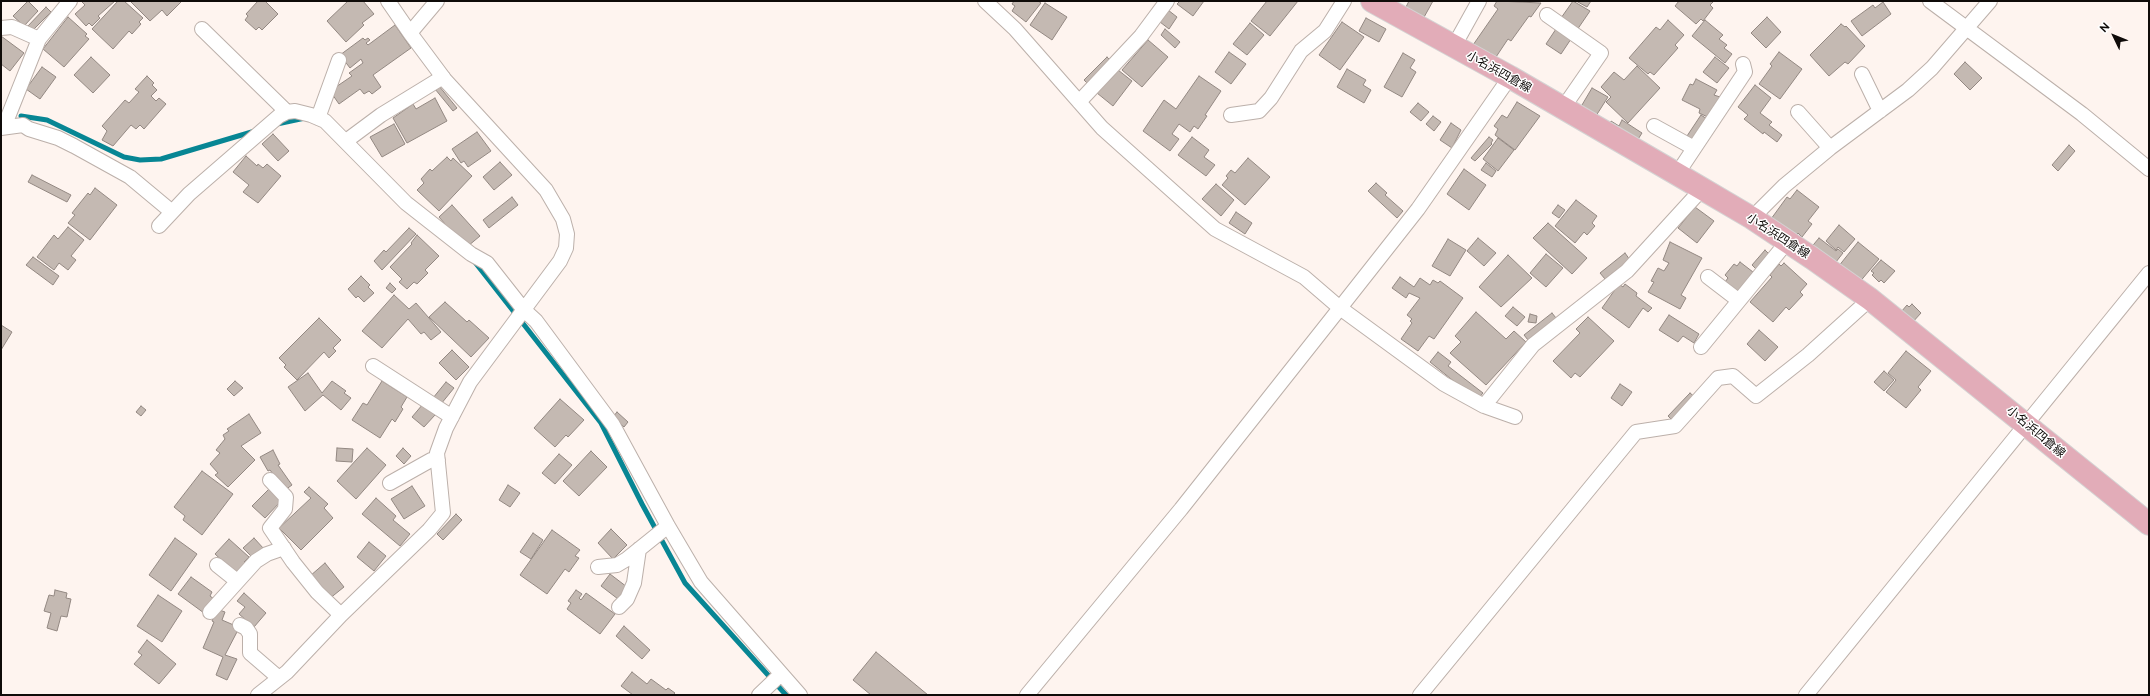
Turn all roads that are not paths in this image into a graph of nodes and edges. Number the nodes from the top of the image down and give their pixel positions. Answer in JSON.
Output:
{"nodes":[{"id":1,"x":70,"y":1,"type":"edge"},
{"id":2,"x":388,"y":1,"type":"edge"},
{"id":3,"x":437,"y":1,"type":"edge"},
{"id":4,"x":985,"y":1,"type":"edge"},
{"id":5,"x":1167,"y":1,"type":"edge"},
{"id":6,"x":1344,"y":1,"type":"edge"},
{"id":7,"x":1372,"y":1,"type":"edge"},
{"id":8,"x":1479,"y":1,"type":"edge"},
{"id":9,"x":1930,"y":1,"type":"edge"},
{"id":10,"x":1990,"y":1,"type":"edge"},
{"id":11,"x":1547,"y":15,"type":"dead end"},
{"id":12,"x":1,"y":28,"type":"edge"},
{"id":13,"x":202,"y":29,"type":"dead end"},
{"id":14,"x":1968,"y":29,"type":"junction"},
{"id":15,"x":410,"y":33,"type":"junction"},
{"id":16,"x":39,"y":39,"type":"junction"},
{"id":17,"x":1454,"y":46,"type":"junction"},
{"id":18,"x":339,"y":60,"type":"dead end"},
{"id":19,"x":1743,"y":64,"type":"dead end"},
{"id":20,"x":1862,"y":74,"type":"dead end"},
{"id":21,"x":442,"y":77,"type":"junction"},
{"id":22,"x":1510,"y":77,"type":"junction"},
{"id":23,"x":1079,"y":102,"type":"junction"},
{"id":24,"x":1563,"y":108,"type":"junction"},
{"id":25,"x":1880,"y":111,"type":"junction"},
{"id":26,"x":288,"y":112,"type":"junction"},
{"id":27,"x":1798,"y":112,"type":"dead end"},
{"id":28,"x":1231,"y":115,"type":"dead end"},
{"id":29,"x":318,"y":118,"type":"junction"},
{"id":30,"x":1654,"y":126,"type":"dead end"},
{"id":31,"x":3,"y":127,"type":"edge"},
{"id":32,"x":346,"y":141,"type":"junction"},
{"id":33,"x":1694,"y":148,"type":"junction"},
{"id":34,"x":1830,"y":148,"type":"junction"},
{"id":35,"x":2149,"y":169,"type":"edge"},
{"id":36,"x":1677,"y":174,"type":"junction"},
{"id":37,"x":1702,"y":189,"type":"junction"},
{"id":38,"x":172,"y":212,"type":"junction"},
{"id":39,"x":1752,"y":218,"type":"junction"},
{"id":40,"x":159,"y":226,"type":"dead end"},
{"id":41,"x":1787,"y":242,"type":"junction"},
{"id":42,"x":2149,"y":273,"type":"edge"},
{"id":43,"x":1708,"y":277,"type":"dead end"},
{"id":44,"x":1870,"y":299,"type":"junction"},
{"id":45,"x":1738,"y":300,"type":"junction"},
{"id":46,"x":1340,"y":308,"type":"junction"},
{"id":47,"x":520,"y":315,"type":"junction"},
{"id":48,"x":1701,"y":347,"type":"dead end"},
{"id":49,"x":373,"y":366,"type":"dead end"},
{"id":50,"x":1484,"y":406,"type":"junction"},
{"id":51,"x":452,"y":417,"type":"junction"},
{"id":52,"x":1515,"y":417,"type":"dead end"},
{"id":53,"x":2025,"y":424,"type":"junction"},
{"id":54,"x":438,"y":460,"type":"junction"},
{"id":55,"x":270,"y":480,"type":"dead end"},
{"id":56,"x":390,"y":483,"type":"dead end"},
{"id":57,"x":2149,"y":524,"type":"edge"},
{"id":58,"x":661,"y":531,"type":"junction"},
{"id":59,"x":284,"y":548,"type":"junction"},
{"id":60,"x":639,"y":549,"type":"junction"},
{"id":61,"x":217,"y":565,"type":"dead end"},
{"id":62,"x":598,"y":567,"type":"dead end"},
{"id":63,"x":237,"y":581,"type":"junction"},
{"id":64,"x":619,"y":608,"type":"dead end"},
{"id":65,"x":210,"y":612,"type":"dead end"},
{"id":66,"x":341,"y":615,"type":"junction"},
{"id":67,"x":240,"y":625,"type":"dead end"},
{"id":68,"x":278,"y":678,"type":"junction"},
{"id":69,"x":776,"y":679,"type":"junction"},
{"id":70,"x":258,"y":695,"type":"edge"},
{"id":71,"x":759,"y":695,"type":"edge"},
{"id":72,"x":800,"y":695,"type":"edge"},
{"id":73,"x":1027,"y":695,"type":"edge"},
{"id":74,"x":1420,"y":695,"type":"edge"},
{"id":75,"x":1806,"y":695,"type":"edge"}],
"edges":[{"from":1,"to":16,"type":"street"},
{"from":2,"to":15,"type":"street"},
{"from":3,"to":15,"type":"street"},
{"from":4,"to":23,"type":"street"},
{"from":5,"to":23,"type":"street"},
{"from":6,"to":28,"type":"street"},
{"from":7,"to":17,"type":"main road","name":"小名浜四倉線"},
{"from":8,"to":17,"type":"street"},
{"from":9,"to":14,"type":"street"},
{"from":10,"to":14,"type":"street"},
{"from":11,"to":24,"type":"street"},
{"from":12,"to":16,"type":"street"},
{"from":13,"to":26,"type":"street"},
{"from":14,"to":25,"type":"street"},
{"from":14,"to":35,"type":"street"},
{"from":15,"to":21,"type":"street"},
{"from":16,"to":31,"type":"street"},
{"from":17,"to":22,"type":"main road","name":"小名浜四倉線"},
{"from":18,"to":29,"type":"street"},
{"from":19,"to":33,"type":"street"},
{"from":20,"to":25,"type":"street"},
{"from":21,"to":32,"type":"street"},
{"from":21,"to":47,"type":"street"},
{"from":22,"to":24,"type":"main road","name":"小名浜四倉線"},
{"from":22,"to":46,"type":"street"},
{"from":23,"to":46,"type":"street"},
{"from":24,"to":36,"type":"main road","name":"小名浜四倉線"},
{"from":25,"to":34,"type":"street"},
{"from":26,"to":29,"type":"street"},
{"from":26,"to":38,"type":"street"},
{"from":27,"to":34,"type":"street"},
{"from":29,"to":32,"type":"street"},
{"from":30,"to":33,"type":"street"},
{"from":31,"to":38,"type":"street"},
{"from":32,"to":47,"type":"street"},
{"from":33,"to":36,"type":"street"},
{"from":34,"to":39,"type":"street"},
{"from":36,"to":37,"type":"main road","name":"小名浜四倉線"},
{"from":37,"to":39,"type":"main road","name":"小名浜四倉線"},
{"from":37,"to":50,"type":"street"},
{"from":38,"to":40,"type":"street"},
{"from":39,"to":41,"type":"main road","name":"小名浜四倉線"},
{"from":41,"to":44,"type":"main road","name":"小名浜四倉線"},
{"from":41,"to":45,"type":"street"},
{"from":42,"to":53,"type":"street"},
{"from":43,"to":45,"type":"street"},
{"from":44,"to":53,"type":"main road","name":"小名浜四倉線"},
{"from":44,"to":74,"type":"street"},
{"from":45,"to":48,"type":"street"},
{"from":46,"to":50,"type":"street"},
{"from":46,"to":73,"type":"street"},
{"from":47,"to":51,"type":"street"},
{"from":47,"to":58,"type":"street"},
{"from":49,"to":51,"type":"street"},
{"from":50,"to":52,"type":"street"},
{"from":51,"to":54,"type":"street"},
{"from":53,"to":57,"type":"main road","name":"小名浜四倉線"},
{"from":53,"to":75,"type":"street"},
{"from":54,"to":56,"type":"street"},
{"from":54,"to":66,"type":"street"},
{"from":55,"to":59,"type":"street"},
{"from":58,"to":60,"type":"street"},
{"from":58,"to":69,"type":"street"},
{"from":59,"to":63,"type":"street"},
{"from":59,"to":66,"type":"street"},
{"from":60,"to":62,"type":"street"},
{"from":60,"to":64,"type":"street"},
{"from":61,"to":63,"type":"street"},
{"from":63,"to":65,"type":"street"},
{"from":66,"to":68,"type":"street"},
{"from":67,"to":68,"type":"street"},
{"from":68,"to":70,"type":"street"},
{"from":69,"to":71,"type":"street"},
{"from":69,"to":72,"type":"street"}]}
